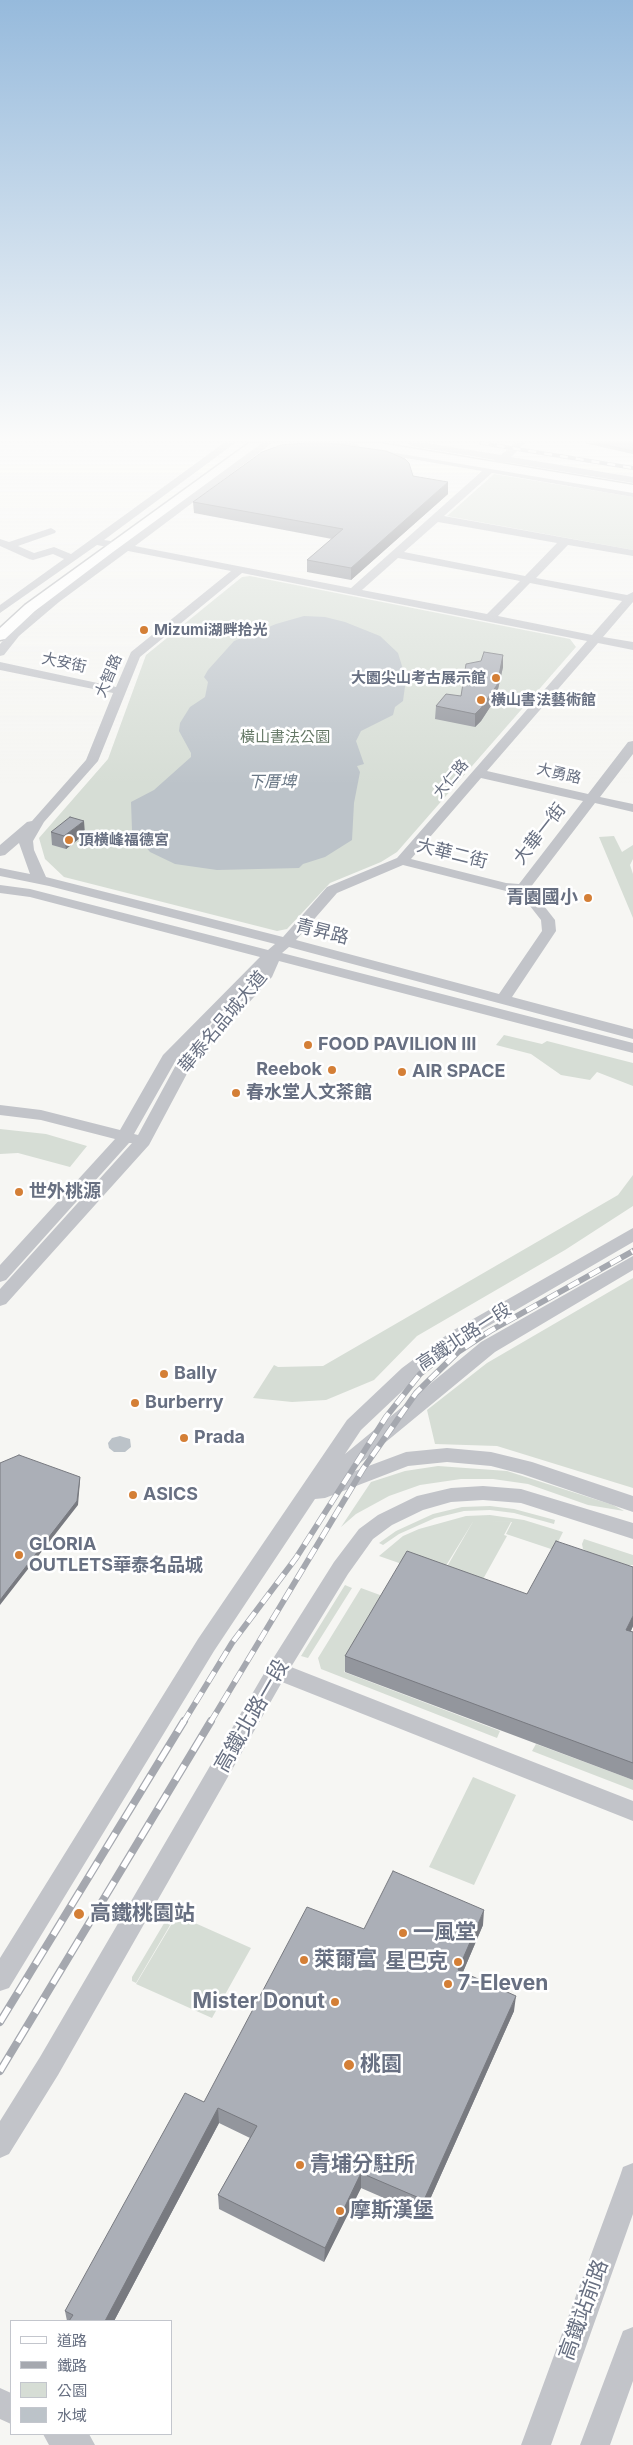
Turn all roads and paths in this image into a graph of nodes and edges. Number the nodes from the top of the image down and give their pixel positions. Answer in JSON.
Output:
{"nodes":[{"id":1,"x":92,"y":557,"type":"edge"},
{"id":2,"x":94,"y":557,"type":"edge"},
{"id":3,"x":97,"y":557,"type":"edge"},
{"id":4,"x":178,"y":557,"type":"edge"},
{"id":5,"x":392,"y":557,"type":"edge"},
{"id":6,"x":411,"y":557,"type":"edge"},
{"id":7,"x":549,"y":557,"type":"edge"},
{"id":8,"x":71,"y":558,"type":"edge"},
{"id":9,"x":240,"y":569,"type":"junction"},
{"id":10,"x":527,"y":579,"type":"junction"},
{"id":11,"x":354,"y":591,"type":"junction"},
{"id":12,"x":631,"y":597,"type":"edge"},
{"id":13,"x":0,"y":610,"type":"edge"},
{"id":14,"x":490,"y":618,"type":"junction"},
{"id":15,"x":0,"y":622,"type":"edge"},
{"id":16,"x":0,"y":636,"type":"edge"},
{"id":17,"x":595,"y":638,"type":"junction"},
{"id":18,"x":633,"y":646,"type":"edge"},
{"id":19,"x":0,"y":652,"type":"edge"},
{"id":20,"x":0,"y":666,"type":"edge"},
{"id":21,"x":120,"y":691,"type":"junction"},
{"id":22,"x":633,"y":745,"type":"edge"},
{"id":23,"x":477,"y":773,"type":"junction"},
{"id":24,"x":592,"y":799,"type":"junction"},
{"id":25,"x":633,"y":808,"type":"edge"},
{"id":26,"x":34,"y":824,"type":"junction"},
{"id":27,"x":0,"y":833,"type":"edge"},
{"id":28,"x":0,"y":852,"type":"edge"},
{"id":29,"x":402,"y":862,"type":"junction"},
{"id":30,"x":0,"y":872,"type":"edge"},
{"id":31,"x":40,"y":880,"type":"junction"},
{"id":32,"x":523,"y":888,"type":"junction"},
{"id":33,"x":0,"y":890,"type":"edge"},
{"id":34,"x":286,"y":942,"type":"junction"},
{"id":35,"x":273,"y":955,"type":"junction"},
{"id":36,"x":503,"y":999,"type":"junction"},
{"id":37,"x":633,"y":1034,"type":"edge"},
{"id":38,"x":633,"y":1048,"type":"edge"},
{"id":39,"x":0,"y":1110,"type":"edge"},
{"id":40,"x":0,"y":1119,"type":"edge"},
{"id":41,"x":130,"y":1143,"type":"junction"},
{"id":42,"x":633,"y":1234,"type":"edge"},
{"id":43,"x":633,"y":1262,"type":"edge"},
{"id":44,"x":0,"y":1276,"type":"edge"},
{"id":45,"x":0,"y":1300,"type":"edge"},
{"id":46,"x":306,"y":1497,"type":"junction"},
{"id":47,"x":633,"y":1504,"type":"edge"},
{"id":48,"x":633,"y":1531,"type":"edge"},
{"id":49,"x":277,"y":1671,"type":"junction"},
{"id":50,"x":633,"y":1811,"type":"edge"},
{"id":51,"x":0,"y":1980,"type":"edge"},
{"id":52,"x":0,"y":2145,"type":"edge"},
{"id":53,"x":633,"y":2176,"type":"edge"},
{"id":54,"x":633,"y":2341,"type":"edge"},
{"id":55,"x":60,"y":2435,"type":"edge"},
{"id":56,"x":80,"y":2445,"type":"edge"},
{"id":57,"x":536,"y":2445,"type":"edge"},
{"id":58,"x":595,"y":2445,"type":"edge"}],
"edges":[{"from":1,"to":15,"type":"main road"},
{"from":2,"to":16,"type":"main road"},
{"from":3,"to":19,"type":"street"},
{"from":4,"to":9,"type":"street"},
{"from":5,"to":11,"type":"street"},
{"from":6,"to":10,"type":"street"},
{"from":7,"to":10,"type":"street"},
{"from":8,"to":13,"type":"street"},
{"from":9,"to":11,"type":"street"},
{"from":9,"to":21,"type":"street","name":"大智路"},
{"from":10,"to":12,"type":"street"},
{"from":10,"to":14,"type":"street"},
{"from":11,"to":14,"type":"street"},
{"from":12,"to":17,"type":"street","name":"大仁路"},
{"from":14,"to":17,"type":"street"},
{"from":17,"to":18,"type":"street"},
{"from":17,"to":23,"type":"street","name":"大仁路"},
{"from":20,"to":21,"type":"street","name":"大安街"},
{"from":21,"to":26,"type":"street","name":"大智路"},
{"from":22,"to":24,"type":"street","name":"大華一街"},
{"from":23,"to":24,"type":"street","name":"大勇路"},
{"from":23,"to":29,"type":"street","name":"大仁路"},
{"from":24,"to":25,"type":"street","name":"大勇路"},
{"from":24,"to":32,"type":"street","name":"大華一街"},
{"from":26,"to":27,"type":"street"},
{"from":26,"to":28,"type":"street","name":"大智路"},
{"from":26,"to":31,"type":"street","name":"大智路"},
{"from":29,"to":32,"type":"street","name":"大華二街"},
{"from":29,"to":34,"type":"street","name":"大仁路"},
{"from":30,"to":31,"type":"street","name":"青昇路"},
{"from":31,"to":34,"type":"street","name":"青昇路"},
{"from":32,"to":36,"type":"street","name":"大華一街"},
{"from":33,"to":35,"type":"street","name":"青昇路"},
{"from":34,"to":35,"type":"street","name":"大仁路"},
{"from":34,"to":36,"type":"street","name":"青昇路"},
{"from":35,"to":38,"type":"street","name":"青昇路"},
{"from":35,"to":41,"type":"street","name":"華泰名品城大道"},
{"from":36,"to":37,"type":"street","name":"青昇路"},
{"from":39,"to":41,"type":"street"},
{"from":40,"to":41,"type":"street"},
{"from":41,"to":44,"type":"street","name":"華泰名品城大道"},
{"from":41,"to":45,"type":"street","name":"華泰名品城大道"},
{"from":42,"to":46,"type":"street","name":"高鐵北路一段"},
{"from":43,"to":46,"type":"street","name":"高鐵北路一段"},
{"from":46,"to":47,"type":"street"},
{"from":46,"to":51,"type":"street","name":"高鐵北路一段"},
{"from":48,"to":49,"type":"street","name":"高鐵北路一段"},
{"from":49,"to":50,"type":"street"},
{"from":49,"to":52,"type":"street","name":"高鐵北路一段"},
{"from":53,"to":57,"type":"street","name":"高鐵站前路"},
{"from":54,"to":58,"type":"street"},
{"from":55,"to":56,"type":"street"}]}
